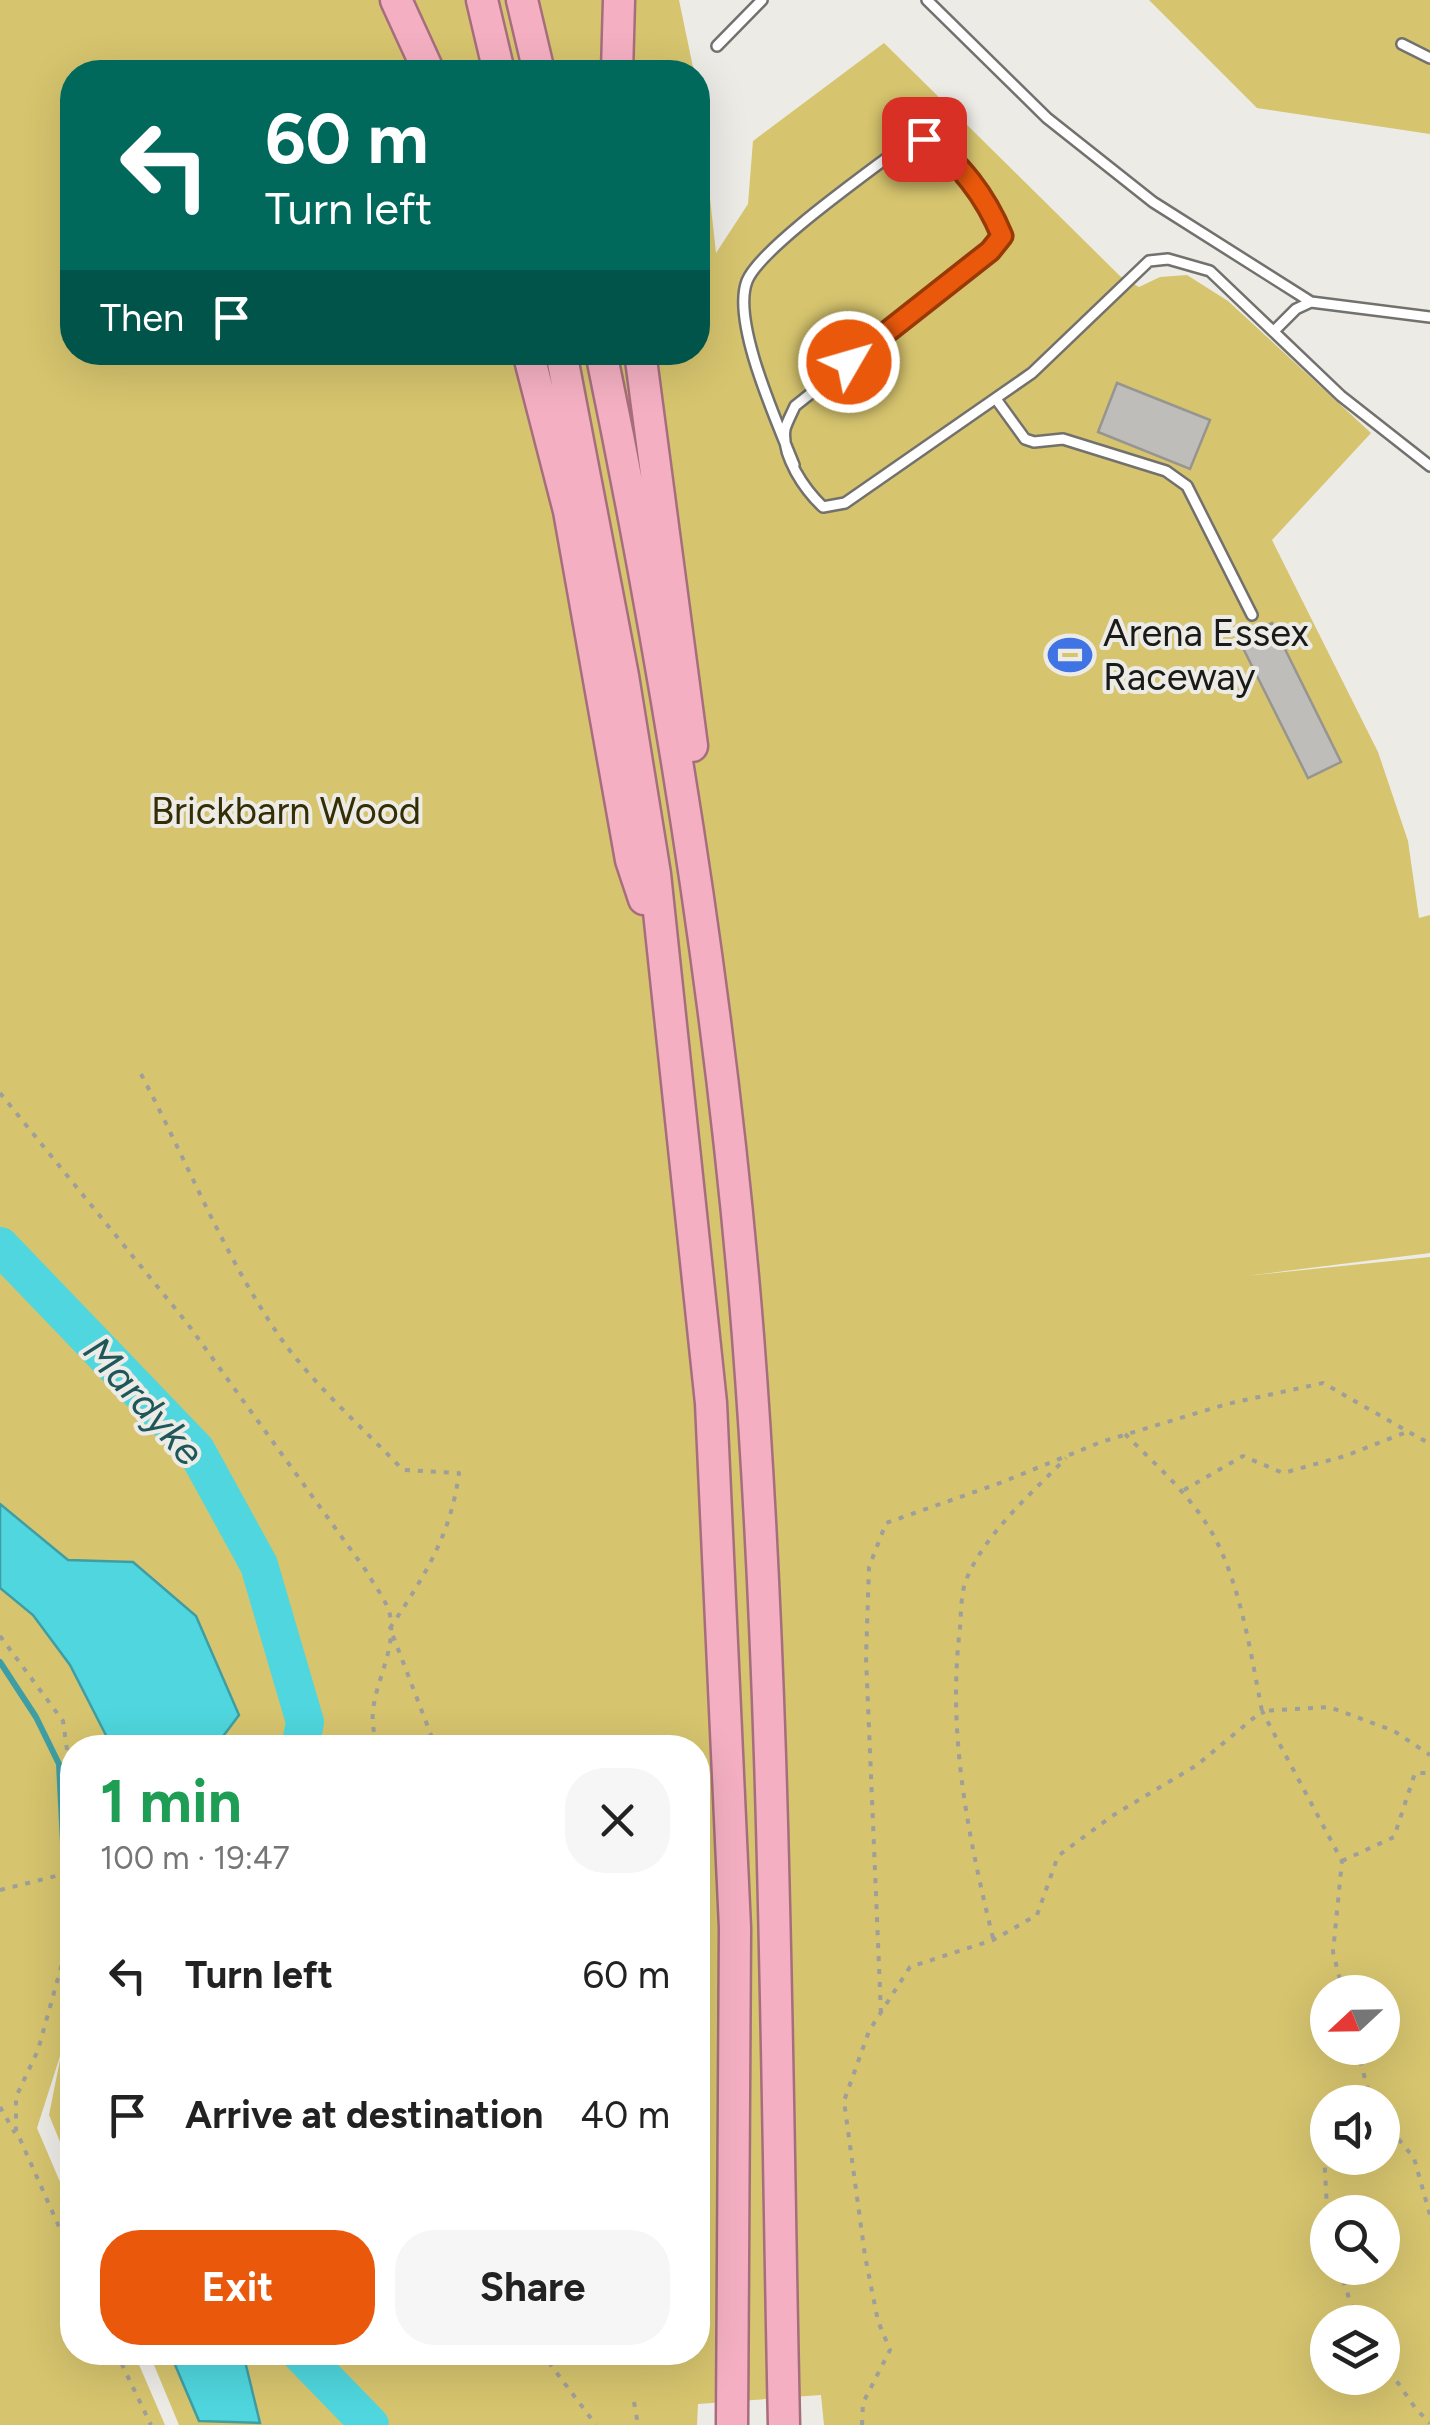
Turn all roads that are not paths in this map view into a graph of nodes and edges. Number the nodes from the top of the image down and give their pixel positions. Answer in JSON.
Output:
{"nodes":[{"id":1,"x":396,"y":0,"type":"edge"},
{"id":2,"x":482,"y":0,"type":"edge"},
{"id":3,"x":522,"y":0,"type":"edge"},
{"id":4,"x":618,"y":0,"type":"edge"},
{"id":5,"x":762,"y":0,"type":"edge"},
{"id":6,"x":927,"y":0,"type":"edge"},
{"id":7,"x":1402,"y":44,"type":"dead end"},
{"id":8,"x":717,"y":46,"type":"dead end"},
{"id":9,"x":1430,"y":58,"type":"edge"},
{"id":10,"x":424,"y":60,"type":"edge"},
{"id":11,"x":496,"y":60,"type":"edge"},
{"id":12,"x":536,"y":60,"type":"edge"},
{"id":13,"x":617,"y":60,"type":"edge"},
{"id":14,"x":1311,"y":302,"type":"junction"},
{"id":15,"x":1429,"y":316,"type":"edge"},
{"id":16,"x":1276,"y":330,"type":"junction"},
{"id":17,"x":531,"y":365,"type":"edge"},
{"id":18,"x":564,"y":365,"type":"edge"},
{"id":19,"x":605,"y":365,"type":"edge"},
{"id":20,"x":642,"y":365,"type":"edge"},
{"id":21,"x":996,"y":398,"type":"junction"},
{"id":22,"x":794,"y":466,"type":"junction"},
{"id":23,"x":1430,"y":466,"type":"edge"},
{"id":24,"x":1252,"y":616,"type":"dead end"},
{"id":25,"x":662,"y":949,"type":"junction"},
{"id":26,"x":707,"y":964,"type":"junction"},
{"id":27,"x":784,"y":2415,"type":"edge"},
{"id":28,"x":732,"y":2416,"type":"edge"}],
"edges":[{"from":1,"to":10,"type":"highway"},
{"from":2,"to":11,"type":"highway"},
{"from":3,"to":12,"type":"highway"},
{"from":4,"to":13,"type":"highway"},
{"from":5,"to":8,"type":"lane"},
{"from":6,"to":14,"type":"lane"},
{"from":7,"to":9,"type":"lane"},
{"from":14,"to":15,"type":"lane"},
{"from":14,"to":16,"type":"lane"},
{"from":16,"to":21,"type":"lane"},
{"from":16,"to":23,"type":"lane"},
{"from":17,"to":25,"type":"highway"},
{"from":18,"to":25,"type":"highway"},
{"from":19,"to":26,"type":"highway"},
{"from":20,"to":26,"type":"highway"},
{"from":21,"to":22,"type":"lane"},
{"from":21,"to":24,"type":"lane"},
{"from":22,"to":22,"type":"lane"},
{"from":25,"to":28,"type":"highway"},
{"from":26,"to":27,"type":"highway"}]}
